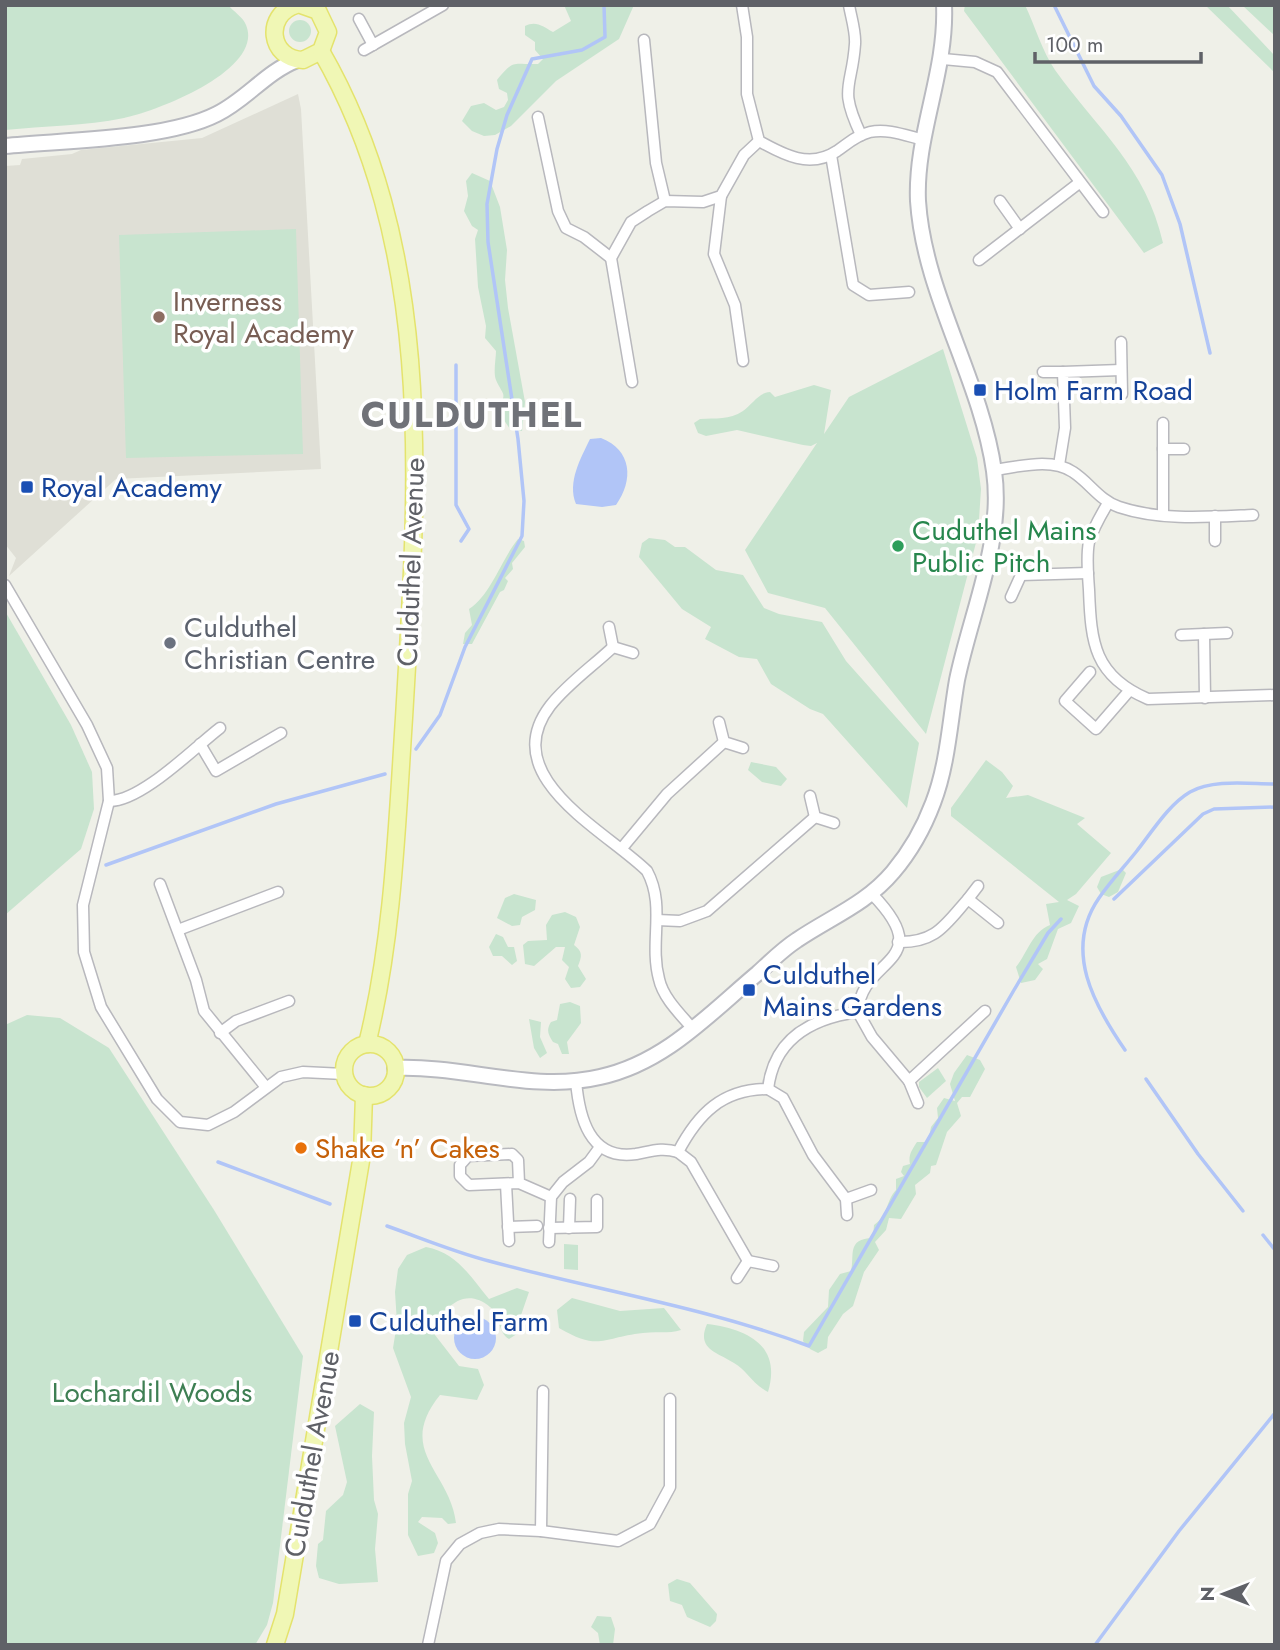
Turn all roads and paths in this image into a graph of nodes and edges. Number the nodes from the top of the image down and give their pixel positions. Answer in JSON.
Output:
{"nodes":[{"id":1,"x":298,"y":5,"type":"edge"},
{"id":2,"x":443,"y":5,"type":"edge"},
{"id":3,"x":742,"y":5,"type":"edge"},
{"id":4,"x":849,"y":5,"type":"edge"},
{"id":5,"x":944,"y":5,"type":"edge"},
{"id":6,"x":322,"y":8,"type":"edge"},
{"id":7,"x":273,"y":13,"type":"edge"},
{"id":8,"x":359,"y":19,"type":"dead end"},
{"id":9,"x":644,"y":40,"type":"dead end"},
{"id":10,"x":276,"y":44,"type":"junction"},
{"id":11,"x":321,"y":51,"type":"junction"},
{"id":12,"x":943,"y":59,"type":"junction"},
{"id":13,"x":297,"y":60,"type":"junction"},
{"id":14,"x":274,"y":71,"type":"junction"},
{"id":15,"x":538,"y":117,"type":"dead end"},
{"id":16,"x":861,"y":135,"type":"junction"},
{"id":17,"x":924,"y":140,"type":"junction"},
{"id":18,"x":759,"y":141,"type":"junction"},
{"id":19,"x":5,"y":146,"type":"edge"},
{"id":20,"x":831,"y":155,"type":"junction"},
{"id":21,"x":1079,"y":183,"type":"junction"},
{"id":22,"x":721,"y":196,"type":"junction"},
{"id":23,"x":665,"y":201,"type":"junction"},
{"id":24,"x":1000,"y":201,"type":"dead end"},
{"id":25,"x":1103,"y":212,"type":"dead end"},
{"id":26,"x":1020,"y":229,"type":"junction"},
{"id":27,"x":611,"y":258,"type":"junction"},
{"id":28,"x":979,"y":260,"type":"dead end"},
{"id":29,"x":909,"y":292,"type":"dead end"},
{"id":30,"x":1121,"y":342,"type":"dead end"},
{"id":31,"x":743,"y":361,"type":"dead end"},
{"id":32,"x":1121,"y":370,"type":"junction"},
{"id":33,"x":1043,"y":372,"type":"dead end"},
{"id":34,"x":1063,"y":372,"type":"junction"},
{"id":35,"x":632,"y":382,"type":"dead end"},
{"id":36,"x":1122,"y":394,"type":"dead end"},
{"id":37,"x":1163,"y":423,"type":"dead end"},
{"id":38,"x":1163,"y":449,"type":"junction"},
{"id":39,"x":1184,"y":449,"type":"dead end"},
{"id":40,"x":1059,"y":466,"type":"junction"},
{"id":41,"x":994,"y":470,"type":"junction"},
{"id":42,"x":1108,"y":503,"type":"junction"},
{"id":43,"x":1163,"y":515,"type":"junction"},
{"id":44,"x":1253,"y":515,"type":"dead end"},
{"id":45,"x":1214,"y":516,"type":"junction"},
{"id":46,"x":1215,"y":541,"type":"dead end"},
{"id":47,"x":1012,"y":559,"type":"dead end"},
{"id":48,"x":1088,"y":573,"type":"junction"},
{"id":49,"x":1021,"y":575,"type":"junction"},
{"id":50,"x":5,"y":585,"type":"edge"},
{"id":51,"x":1011,"y":597,"type":"dead end"},
{"id":52,"x":609,"y":626,"type":"dead end"},
{"id":53,"x":1227,"y":633,"type":"dead end"},
{"id":54,"x":1204,"y":634,"type":"junction"},
{"id":55,"x":1181,"y":635,"type":"dead end"},
{"id":56,"x":613,"y":647,"type":"junction"},
{"id":57,"x":633,"y":653,"type":"dead end"},
{"id":58,"x":1090,"y":672,"type":"dead end"},
{"id":59,"x":1129,"y":691,"type":"junction"},
{"id":60,"x":1275,"y":695,"type":"edge"},
{"id":61,"x":1205,"y":698,"type":"junction"},
{"id":62,"x":719,"y":722,"type":"dead end"},
{"id":63,"x":220,"y":727,"type":"dead end"},
{"id":64,"x":281,"y":733,"type":"dead end"},
{"id":65,"x":724,"y":742,"type":"junction"},
{"id":66,"x":200,"y":744,"type":"junction"},
{"id":67,"x":743,"y":748,"type":"dead end"},
{"id":68,"x":810,"y":796,"type":"dead end"},
{"id":69,"x":109,"y":801,"type":"junction"},
{"id":70,"x":815,"y":817,"type":"junction"},
{"id":71,"x":834,"y":823,"type":"dead end"},
{"id":72,"x":622,"y":848,"type":"junction"},
{"id":73,"x":160,"y":884,"type":"dead end"},
{"id":74,"x":978,"y":886,"type":"dead end"},
{"id":75,"x":278,"y":892,"type":"dead end"},
{"id":76,"x":872,"y":894,"type":"junction"},
{"id":77,"x":968,"y":899,"type":"junction"},
{"id":78,"x":657,"y":920,"type":"junction"},
{"id":79,"x":998,"y":923,"type":"dead end"},
{"id":80,"x":178,"y":930,"type":"junction"},
{"id":81,"x":898,"y":942,"type":"junction"},
{"id":82,"x":289,"y":1001,"type":"dead end"},
{"id":83,"x":985,"y":1011,"type":"dead end"},
{"id":84,"x":858,"y":1012,"type":"junction"},
{"id":85,"x":693,"y":1029,"type":"junction"},
{"id":86,"x":220,"y":1033,"type":"junction"},
{"id":87,"x":367,"y":1044,"type":"junction"},
{"id":88,"x":395,"y":1068,"type":"junction"},
{"id":89,"x":344,"y":1074,"type":"junction"},
{"id":90,"x":576,"y":1081,"type":"junction"},
{"id":91,"x":909,"y":1081,"type":"junction"},
{"id":92,"x":265,"y":1087,"type":"junction"},
{"id":93,"x":768,"y":1089,"type":"junction"},
{"id":94,"x":364,"y":1095,"type":"junction"},
{"id":95,"x":918,"y":1102,"type":"dead end"},
{"id":96,"x":600,"y":1147,"type":"junction"},
{"id":97,"x":678,"y":1152,"type":"junction"},
{"id":98,"x":519,"y":1183,"type":"junction"},
{"id":99,"x":506,"y":1184,"type":"junction"},
{"id":100,"x":871,"y":1190,"type":"dead end"},
{"id":101,"x":551,"y":1197,"type":"junction"},
{"id":102,"x":570,"y":1199,"type":"dead end"},
{"id":103,"x":846,"y":1199,"type":"junction"},
{"id":104,"x":597,"y":1200,"type":"dead end"},
{"id":105,"x":847,"y":1216,"type":"dead end"},
{"id":106,"x":537,"y":1226,"type":"dead end"},
{"id":107,"x":508,"y":1227,"type":"junction"},
{"id":108,"x":549,"y":1228,"type":"junction"},
{"id":109,"x":569,"y":1228,"type":"junction"},
{"id":110,"x":509,"y":1241,"type":"dead end"},
{"id":111,"x":549,"y":1241,"type":"dead end"},
{"id":112,"x":748,"y":1261,"type":"junction"},
{"id":113,"x":774,"y":1266,"type":"dead end"},
{"id":114,"x":737,"y":1278,"type":"dead end"},
{"id":115,"x":544,"y":1391,"type":"dead end"},
{"id":116,"x":670,"y":1399,"type":"dead end"},
{"id":117,"x":541,"y":1531,"type":"junction"},
{"id":118,"x":275,"y":1645,"type":"edge"},
{"id":119,"x":428,"y":1645,"type":"edge"}],
"edges":[{"from":1,"to":6,"type":"main road"},
{"from":1,"to":7,"type":"main road"},
{"from":2,"to":8,"type":"street"},
{"from":3,"to":18,"type":"street"},
{"from":4,"to":16,"type":"street"},
{"from":5,"to":12,"type":"street"},
{"from":6,"to":11,"type":"main road"},
{"from":7,"to":10,"type":"main road"},
{"from":9,"to":23,"type":"street"},
{"from":10,"to":13,"type":"main road"},
{"from":10,"to":14,"type":"street"},
{"from":11,"to":13,"type":"main road"},
{"from":11,"to":87,"type":"main road","name":"Culduthel Avenue"},
{"from":12,"to":17,"type":"street"},
{"from":12,"to":21,"type":"street"},
{"from":13,"to":14,"type":"street"},
{"from":14,"to":19,"type":"street"},
{"from":15,"to":27,"type":"street"},
{"from":16,"to":17,"type":"street"},
{"from":16,"to":20,"type":"street"},
{"from":17,"to":41,"type":"street"},
{"from":18,"to":20,"type":"street"},
{"from":18,"to":22,"type":"street"},
{"from":20,"to":29,"type":"street"},
{"from":21,"to":25,"type":"street"},
{"from":21,"to":26,"type":"street"},
{"from":22,"to":23,"type":"street"},
{"from":22,"to":31,"type":"street"},
{"from":23,"to":27,"type":"street"},
{"from":24,"to":26,"type":"street"},
{"from":26,"to":28,"type":"street"},
{"from":27,"to":35,"type":"street"},
{"from":30,"to":32,"type":"street"},
{"from":32,"to":34,"type":"street"},
{"from":32,"to":36,"type":"street"},
{"from":33,"to":34,"type":"street"},
{"from":34,"to":40,"type":"street"},
{"from":37,"to":38,"type":"street"},
{"from":38,"to":39,"type":"street"},
{"from":38,"to":43,"type":"street"},
{"from":40,"to":41,"type":"street"},
{"from":40,"to":42,"type":"street"},
{"from":41,"to":76,"type":"street"},
{"from":42,"to":43,"type":"street"},
{"from":42,"to":48,"type":"street"},
{"from":43,"to":45,"type":"street"},
{"from":44,"to":45,"type":"street"},
{"from":45,"to":46,"type":"street"},
{"from":47,"to":49,"type":"street"},
{"from":48,"to":49,"type":"street"},
{"from":48,"to":59,"type":"street"},
{"from":49,"to":51,"type":"street"},
{"from":50,"to":69,"type":"street"},
{"from":52,"to":56,"type":"street"},
{"from":53,"to":54,"type":"street"},
{"from":54,"to":55,"type":"street"},
{"from":54,"to":61,"type":"street"},
{"from":56,"to":57,"type":"street"},
{"from":56,"to":72,"type":"street"},
{"from":58,"to":59,"type":"street"},
{"from":59,"to":61,"type":"street"},
{"from":60,"to":61,"type":"street"},
{"from":62,"to":65,"type":"street"},
{"from":63,"to":66,"type":"street"},
{"from":64,"to":66,"type":"street"},
{"from":65,"to":67,"type":"street"},
{"from":65,"to":72,"type":"street"},
{"from":66,"to":69,"type":"street"},
{"from":68,"to":70,"type":"street"},
{"from":69,"to":92,"type":"street"},
{"from":70,"to":71,"type":"street"},
{"from":70,"to":78,"type":"street"},
{"from":72,"to":78,"type":"street"},
{"from":73,"to":80,"type":"street"},
{"from":74,"to":77,"type":"street"},
{"from":75,"to":80,"type":"street"},
{"from":76,"to":81,"type":"street"},
{"from":76,"to":85,"type":"street"},
{"from":77,"to":79,"type":"street"},
{"from":77,"to":81,"type":"street"},
{"from":78,"to":85,"type":"street"},
{"from":80,"to":86,"type":"street"},
{"from":81,"to":84,"type":"street"},
{"from":82,"to":86,"type":"street"},
{"from":83,"to":91,"type":"street"},
{"from":84,"to":91,"type":"street"},
{"from":84,"to":93,"type":"street"},
{"from":85,"to":90,"type":"street"},
{"from":86,"to":92,"type":"street"},
{"from":87,"to":88,"type":"main road"},
{"from":87,"to":89,"type":"main road","name":"Culduthel Avenue"},
{"from":88,"to":90,"type":"street"},
{"from":88,"to":94,"type":"main road"},
{"from":89,"to":92,"type":"street"},
{"from":89,"to":94,"type":"main road"},
{"from":90,"to":96,"type":"street"},
{"from":91,"to":95,"type":"street"},
{"from":93,"to":97,"type":"street"},
{"from":93,"to":103,"type":"street"},
{"from":94,"to":118,"type":"main road","name":"Culduthel Avenue"},
{"from":96,"to":97,"type":"street"},
{"from":96,"to":101,"type":"street"},
{"from":97,"to":112,"type":"street"},
{"from":98,"to":99,"type":"street"},
{"from":98,"to":99,"type":"street"},
{"from":98,"to":101,"type":"street"},
{"from":99,"to":107,"type":"street"},
{"from":100,"to":103,"type":"street"},
{"from":101,"to":108,"type":"street"},
{"from":102,"to":109,"type":"street"},
{"from":103,"to":105,"type":"street"},
{"from":104,"to":109,"type":"street"},
{"from":106,"to":107,"type":"street"},
{"from":107,"to":110,"type":"street"},
{"from":108,"to":109,"type":"street"},
{"from":108,"to":111,"type":"street"},
{"from":112,"to":113,"type":"street"},
{"from":112,"to":114,"type":"street"},
{"from":115,"to":117,"type":"street"},
{"from":116,"to":117,"type":"street"},
{"from":117,"to":119,"type":"street"}]}
